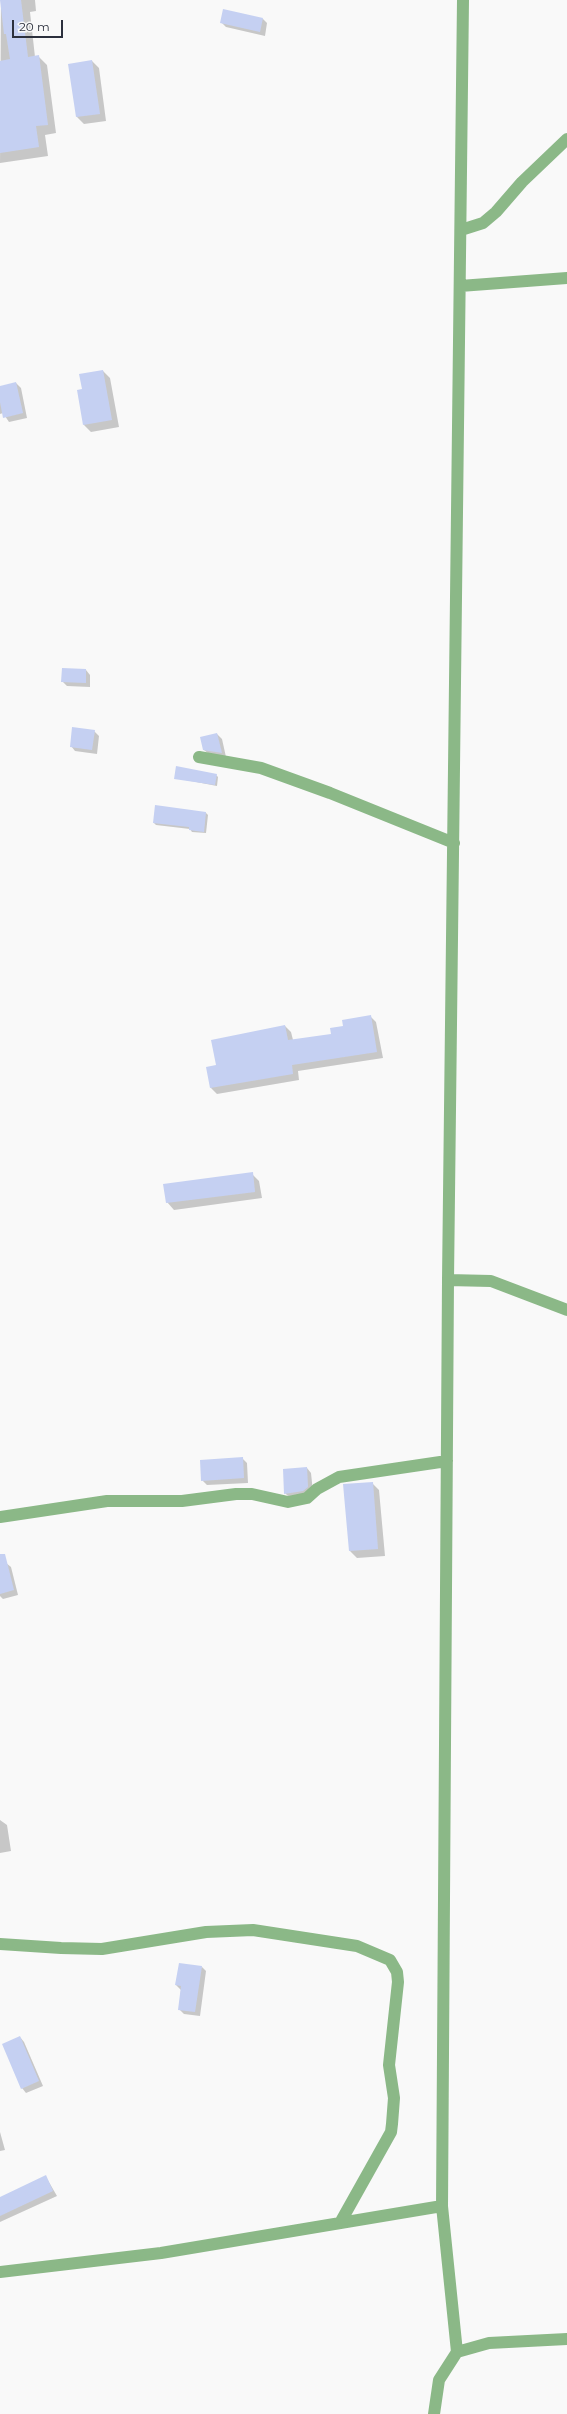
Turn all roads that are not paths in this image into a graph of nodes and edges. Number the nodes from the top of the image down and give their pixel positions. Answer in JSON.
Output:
{"nodes":[{"id":1,"x":463,"y":0,"type":"edge"},
{"id":2,"x":567,"y":139,"type":"edge"},
{"id":3,"x":461,"y":230,"type":"junction"},
{"id":4,"x":567,"y":278,"type":"edge"},
{"id":5,"x":460,"y":286,"type":"junction"},
{"id":6,"x":199,"y":757,"type":"dead end"},
{"id":7,"x":454,"y":843,"type":"junction"},
{"id":8,"x":448,"y":1280,"type":"junction"},
{"id":9,"x":567,"y":1310,"type":"edge"},
{"id":10,"x":447,"y":1462,"type":"junction"},
{"id":11,"x":0,"y":1517,"type":"edge"},
{"id":12,"x":0,"y":1944,"type":"edge"},
{"id":13,"x":442,"y":2206,"type":"junction"},
{"id":14,"x":340,"y":2223,"type":"junction"},
{"id":15,"x":0,"y":2272,"type":"edge"},
{"id":16,"x":567,"y":2339,"type":"edge"},
{"id":17,"x":457,"y":2352,"type":"junction"},
{"id":18,"x":434,"y":2414,"type":"edge"}],
"edges":[{"from":1,"to":3,"type":"street"},
{"from":2,"to":3,"type":"street"},
{"from":3,"to":5,"type":"street"},
{"from":4,"to":5,"type":"street"},
{"from":5,"to":7,"type":"street"},
{"from":6,"to":7,"type":"street"},
{"from":7,"to":8,"type":"street"},
{"from":8,"to":9,"type":"street"},
{"from":8,"to":10,"type":"street"},
{"from":10,"to":11,"type":"street"},
{"from":10,"to":13,"type":"street"},
{"from":12,"to":14,"type":"street"},
{"from":13,"to":14,"type":"street"},
{"from":13,"to":17,"type":"street"},
{"from":14,"to":15,"type":"street"},
{"from":16,"to":17,"type":"street"},
{"from":17,"to":18,"type":"street"}]}
